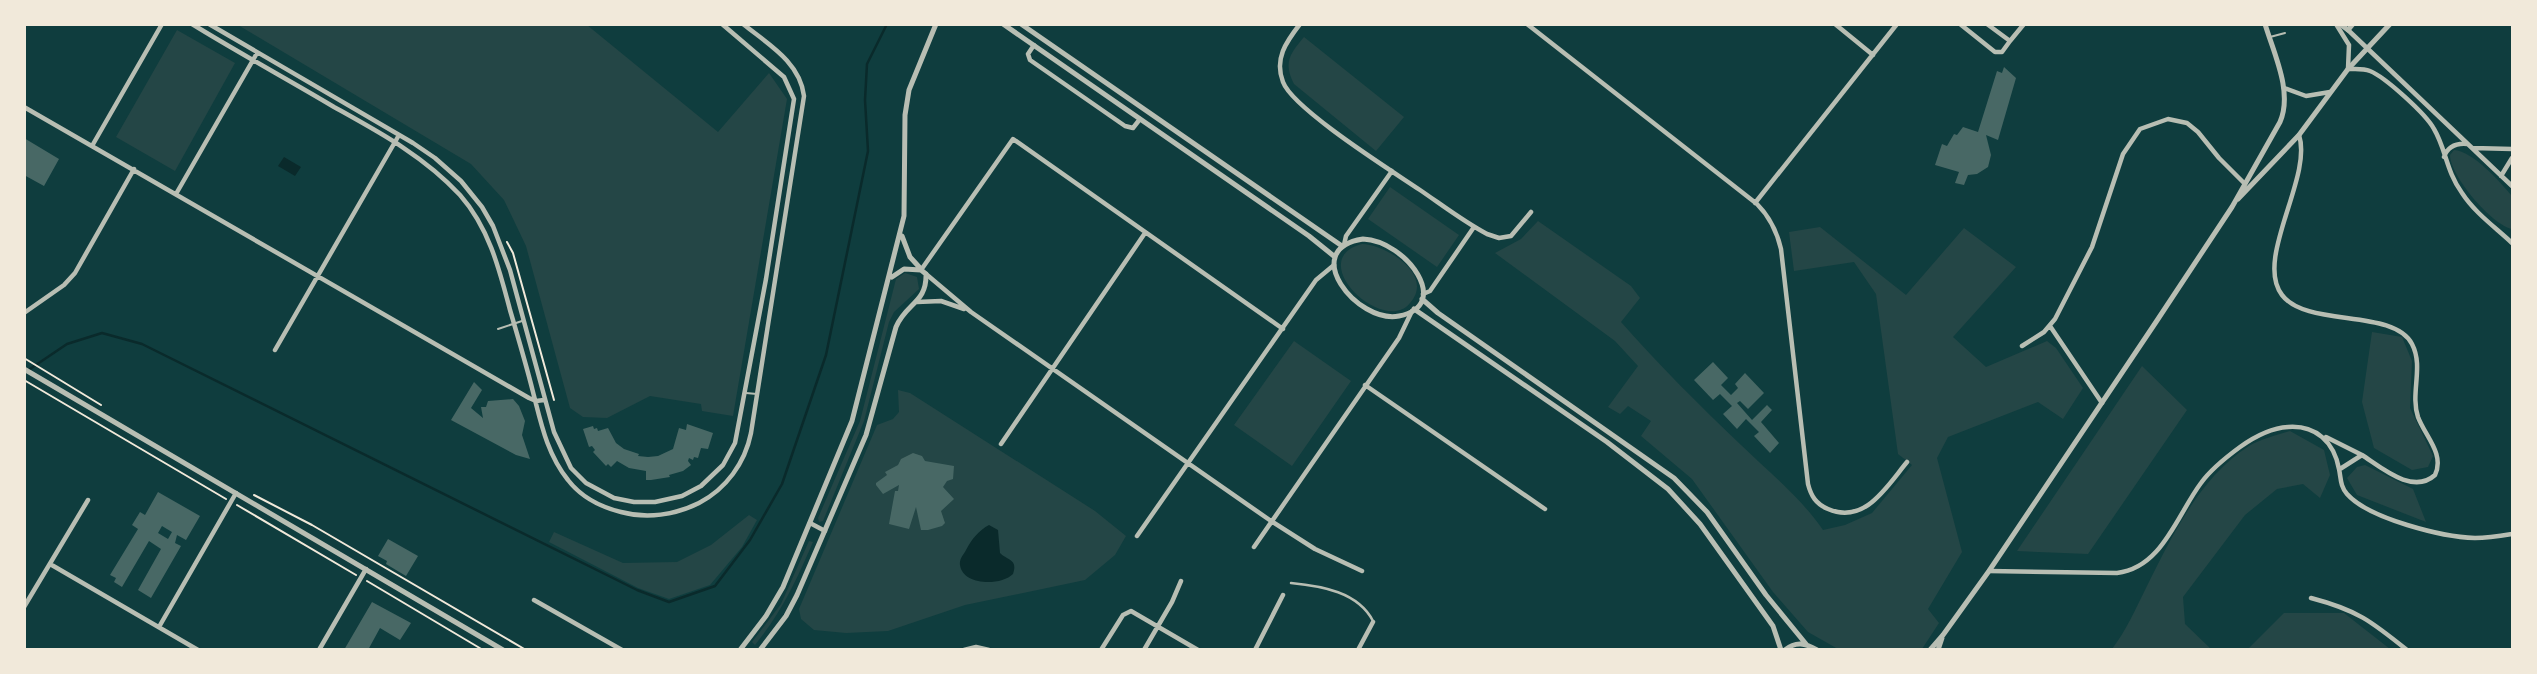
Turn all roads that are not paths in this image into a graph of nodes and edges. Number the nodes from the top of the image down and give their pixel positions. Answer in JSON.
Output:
{"nodes":[{"id":1,"x":162,"y":24,"type":"edge"},
{"id":2,"x":192,"y":24,"type":"edge"},
{"id":3,"x":209,"y":24,"type":"edge"},
{"id":4,"x":722,"y":24,"type":"edge"},
{"id":5,"x":743,"y":24,"type":"edge"},
{"id":6,"x":936,"y":24,"type":"edge"},
{"id":7,"x":1003,"y":24,"type":"edge"},
{"id":8,"x":1300,"y":24,"type":"edge"},
{"id":9,"x":1527,"y":24,"type":"edge"},
{"id":10,"x":1835,"y":24,"type":"edge"},
{"id":11,"x":1897,"y":24,"type":"edge"},
{"id":12,"x":1960,"y":24,"type":"edge"},
{"id":13,"x":1987,"y":24,"type":"edge"},
{"id":14,"x":2024,"y":24,"type":"edge"},
{"id":15,"x":2265,"y":24,"type":"edge"},
{"id":16,"x":2338,"y":24,"type":"edge"},
{"id":17,"x":2353,"y":24,"type":"edge"},
{"id":18,"x":2390,"y":24,"type":"edge"},
{"id":19,"x":1023,"y":26,"type":"edge"},
{"id":20,"x":2348,"y":30,"type":"junction"},
{"id":21,"x":2285,"y":33,"type":"dead end"},
{"id":22,"x":2269,"y":37,"type":"junction"},
{"id":23,"x":2010,"y":41,"type":"junction"},
{"id":24,"x":1034,"y":46,"type":"junction"},
{"id":25,"x":2367,"y":48,"type":"junction"},
{"id":26,"x":257,"y":53,"type":"junction"},
{"id":27,"x":1873,"y":55,"type":"junction"},
{"id":28,"x":254,"y":60,"type":"junction"},
{"id":29,"x":2348,"y":69,"type":"junction"},
{"id":30,"x":2284,"y":88,"type":"junction"},
{"id":31,"x":2330,"y":92,"type":"junction"},
{"id":32,"x":24,"y":107,"type":"edge"},
{"id":33,"x":1140,"y":119,"type":"junction"},
{"id":34,"x":399,"y":135,"type":"junction"},
{"id":35,"x":2299,"y":135,"type":"junction"},
{"id":36,"x":395,"y":142,"type":"junction"},
{"id":37,"x":92,"y":146,"type":"junction"},
{"id":38,"x":2470,"y":146,"type":"junction"},
{"id":39,"x":2512,"y":149,"type":"edge"},
{"id":40,"x":2262,"y":152,"type":"junction"},
{"id":41,"x":2444,"y":157,"type":"junction"},
{"id":42,"x":2512,"y":159,"type":"edge"},
{"id":43,"x":2273,"y":162,"type":"junction"},
{"id":44,"x":134,"y":169,"type":"junction"},
{"id":45,"x":1392,"y":171,"type":"junction"},
{"id":46,"x":2501,"y":176,"type":"junction"},
{"id":47,"x":2244,"y":183,"type":"junction"},
{"id":48,"x":2512,"y":184,"type":"edge"},
{"id":49,"x":177,"y":194,"type":"junction"},
{"id":50,"x":1755,"y":203,"type":"junction"},
{"id":51,"x":2232,"y":207,"type":"junction"},
{"id":52,"x":1531,"y":212,"type":"dead end"},
{"id":53,"x":1474,"y":227,"type":"junction"},
{"id":54,"x":901,"y":232,"type":"junction"},
{"id":55,"x":1145,"y":233,"type":"junction"},
{"id":56,"x":773,"y":234,"type":"junction"},
{"id":57,"x":784,"y":235,"type":"junction"},
{"id":58,"x":2510,"y":238,"type":"edge"},
{"id":59,"x":2512,"y":243,"type":"edge"},
{"id":60,"x":1343,"y":246,"type":"junction"},
{"id":61,"x":1335,"y":257,"type":"junction"},
{"id":62,"x":1334,"y":265,"type":"junction"},
{"id":63,"x":924,"y":272,"type":"junction"},
{"id":64,"x":318,"y":276,"type":"junction"},
{"id":65,"x":890,"y":279,"type":"junction"},
{"id":66,"x":1423,"y":297,"type":"junction"},
{"id":67,"x":917,"y":302,"type":"junction"},
{"id":68,"x":1414,"y":309,"type":"junction"},
{"id":69,"x":971,"y":312,"type":"junction"},
{"id":70,"x":24,"y":313,"type":"edge"},
{"id":71,"x":760,"y":313,"type":"junction"},
{"id":72,"x":771,"y":315,"type":"junction"},
{"id":73,"x":523,"y":321,"type":"junction"},
{"id":74,"x":514,"y":324,"type":"junction"},
{"id":75,"x":2050,"y":326,"type":"junction"},
{"id":76,"x":498,"y":329,"type":"dead end"},
{"id":77,"x":1283,"y":329,"type":"junction"},
{"id":78,"x":2022,"y":346,"type":"dead end"},
{"id":79,"x":275,"y":350,"type":"dead end"},
{"id":80,"x":24,"y":369,"type":"edge"},
{"id":81,"x":1052,"y":370,"type":"junction"},
{"id":82,"x":1365,"y":385,"type":"junction"},
{"id":83,"x":746,"y":393,"type":"junction"},
{"id":84,"x":758,"y":394,"type":"junction"},
{"id":85,"x":544,"y":400,"type":"junction"},
{"id":86,"x":536,"y":401,"type":"junction"},
{"id":87,"x":2102,"y":403,"type":"junction"},
{"id":88,"x":2322,"y":435,"type":"junction"},
{"id":89,"x":1000,"y":444,"type":"dead end"},
{"id":90,"x":2362,"y":455,"type":"junction"},
{"id":91,"x":1907,"y":462,"type":"dead end"},
{"id":92,"x":1188,"y":463,"type":"junction"},
{"id":93,"x":2340,"y":469,"type":"junction"},
{"id":94,"x":236,"y":493,"type":"junction"},
{"id":95,"x":88,"y":500,"type":"dead end"},
{"id":96,"x":1545,"y":509,"type":"dead end"},
{"id":97,"x":1271,"y":521,"type":"junction"},
{"id":98,"x":810,"y":523,"type":"junction"},
{"id":99,"x":825,"y":531,"type":"junction"},
{"id":100,"x":2512,"y":534,"type":"edge"},
{"id":101,"x":1137,"y":536,"type":"dead end"},
{"id":102,"x":1254,"y":547,"type":"dead end"},
{"id":103,"x":50,"y":564,"type":"junction"},
{"id":104,"x":366,"y":569,"type":"junction"},
{"id":105,"x":1362,"y":571,"type":"dead end"},
{"id":106,"x":1989,"y":571,"type":"junction"},
{"id":107,"x":1181,"y":581,"type":"dead end"},
{"id":108,"x":1291,"y":583,"type":"dead end"},
{"id":109,"x":1283,"y":595,"type":"dead end"},
{"id":110,"x":2311,"y":598,"type":"dead end"},
{"id":111,"x":534,"y":600,"type":"dead end"},
{"id":112,"x":24,"y":607,"type":"edge"},
{"id":113,"x":1373,"y":621,"type":"joint"},
{"id":114,"x":1158,"y":626,"type":"junction"},
{"id":115,"x":159,"y":627,"type":"junction"},
{"id":116,"x":1943,"y":635,"type":"junction"},
{"id":117,"x":1806,"y":644,"type":"junction"},
{"id":118,"x":495,"y":648,"type":"edge"},
{"id":119,"x":198,"y":649,"type":"edge"},
{"id":120,"x":319,"y":649,"type":"edge"},
{"id":121,"x":503,"y":649,"type":"edge"},
{"id":122,"x":622,"y":649,"type":"edge"},
{"id":123,"x":740,"y":649,"type":"edge"},
{"id":124,"x":760,"y":649,"type":"edge"},
{"id":125,"x":964,"y":649,"type":"edge"},
{"id":126,"x":989,"y":649,"type":"edge"},
{"id":127,"x":1101,"y":649,"type":"edge"},
{"id":128,"x":1144,"y":649,"type":"edge"},
{"id":129,"x":1198,"y":649,"type":"edge"},
{"id":130,"x":1255,"y":649,"type":"edge"},
{"id":131,"x":1358,"y":649,"type":"edge"},
{"id":132,"x":1783,"y":649,"type":"edge"},
{"id":133,"x":1817,"y":649,"type":"edge"},
{"id":134,"x":1930,"y":649,"type":"edge"},
{"id":135,"x":1938,"y":649,"type":"edge"},
{"id":136,"x":2407,"y":649,"type":"edge"}],
"edges":[{"from":1,"to":37,"type":"street"},
{"from":2,"to":28,"type":"street"},
{"from":3,"to":26,"type":"street"},
{"from":4,"to":56,"type":"street"},
{"from":5,"to":57,"type":"street"},
{"from":6,"to":54,"type":"street"},
{"from":7,"to":24,"type":"street"},
{"from":8,"to":45,"type":"street"},
{"from":9,"to":50,"type":"street"},
{"from":10,"to":27,"type":"street"},
{"from":11,"to":27,"type":"street"},
{"from":12,"to":23,"type":"street"},
{"from":13,"to":23,"type":"street"},
{"from":14,"to":23,"type":"street"},
{"from":15,"to":22,"type":"street"},
{"from":16,"to":20,"type":"street"},
{"from":16,"to":29,"type":"street"},
{"from":17,"to":20,"type":"street"},
{"from":18,"to":25,"type":"street"},
{"from":19,"to":60,"type":"street"},
{"from":20,"to":25,"type":"street"},
{"from":21,"to":22,"type":"lane"},
{"from":22,"to":30,"type":"street"},
{"from":24,"to":33,"type":"street"},
{"from":24,"to":33,"type":"street"},
{"from":25,"to":29,"type":"street"},
{"from":25,"to":38,"type":"street"},
{"from":26,"to":28,"type":"street"},
{"from":26,"to":34,"type":"street"},
{"from":27,"to":50,"type":"street"},
{"from":28,"to":36,"type":"street"},
{"from":28,"to":49,"type":"street"},
{"from":29,"to":31,"type":"street"},
{"from":29,"to":41,"type":"street"},
{"from":30,"to":31,"type":"street"},
{"from":30,"to":40,"type":"street"},
{"from":31,"to":35,"type":"street"},
{"from":32,"to":37,"type":"street"},
{"from":33,"to":61,"type":"street"},
{"from":34,"to":36,"type":"street"},
{"from":34,"to":73,"type":"street"},
{"from":35,"to":43,"type":"street"},
{"from":35,"to":90,"type":"street"},
{"from":36,"to":64,"type":"street"},
{"from":36,"to":74,"type":"street"},
{"from":37,"to":44,"type":"street"},
{"from":38,"to":39,"type":"street"},
{"from":38,"to":41,"type":"street"},
{"from":38,"to":46,"type":"street"},
{"from":40,"to":43,"type":"street"},
{"from":40,"to":47,"type":"street"},
{"from":41,"to":58,"type":"street"},
{"from":42,"to":46,"type":"street"},
{"from":43,"to":51,"type":"street"},
{"from":44,"to":49,"type":"street"},
{"from":44,"to":70,"type":"street"},
{"from":45,"to":53,"type":"street"},
{"from":45,"to":60,"type":"street"},
{"from":46,"to":48,"type":"street"},
{"from":47,"to":51,"type":"street"},
{"from":47,"to":75,"type":"street"},
{"from":49,"to":64,"type":"street"},
{"from":50,"to":91,"type":"street"},
{"from":51,"to":87,"type":"street"},
{"from":52,"to":53,"type":"street"},
{"from":53,"to":66,"type":"street"},
{"from":54,"to":63,"type":"street"},
{"from":54,"to":65,"type":"street"},
{"from":55,"to":63,"type":"street"},
{"from":55,"to":77,"type":"street"},
{"from":55,"to":81,"type":"street"},
{"from":56,"to":57,"type":"lane"},
{"from":56,"to":71,"type":"street"},
{"from":57,"to":72,"type":"street"},
{"from":58,"to":59,"type":"street"},
{"from":60,"to":61,"type":"street"},
{"from":60,"to":66,"type":"street"},
{"from":61,"to":62,"type":"street"},
{"from":62,"to":68,"type":"street"},
{"from":62,"to":77,"type":"street"},
{"from":63,"to":65,"type":"street"},
{"from":63,"to":67,"type":"street"},
{"from":63,"to":69,"type":"street"},
{"from":64,"to":79,"type":"street"},
{"from":64,"to":86,"type":"street"},
{"from":65,"to":98,"type":"street"},
{"from":66,"to":68,"type":"street"},
{"from":66,"to":117,"type":"street"},
{"from":67,"to":69,"type":"street"},
{"from":67,"to":99,"type":"street"},
{"from":68,"to":82,"type":"street"},
{"from":68,"to":132,"type":"street"},
{"from":69,"to":81,"type":"street"},
{"from":71,"to":72,"type":"lane"},
{"from":71,"to":83,"type":"street"},
{"from":72,"to":84,"type":"street"},
{"from":73,"to":74,"type":"lane"},
{"from":73,"to":85,"type":"street"},
{"from":74,"to":76,"type":"lane"},
{"from":74,"to":86,"type":"street"},
{"from":75,"to":78,"type":"street"},
{"from":75,"to":87,"type":"street"},
{"from":77,"to":92,"type":"street"},
{"from":80,"to":94,"type":"street"},
{"from":81,"to":89,"type":"street"},
{"from":81,"to":92,"type":"street"},
{"from":82,"to":96,"type":"street"},
{"from":82,"to":97,"type":"street"},
{"from":83,"to":84,"type":"lane"},
{"from":83,"to":85,"type":"street"},
{"from":84,"to":86,"type":"street"},
{"from":85,"to":86,"type":"street"},
{"from":87,"to":106,"type":"street"},
{"from":88,"to":90,"type":"street"},
{"from":88,"to":93,"type":"street"},
{"from":88,"to":106,"type":"street"},
{"from":90,"to":93,"type":"street"},
{"from":92,"to":97,"type":"street"},
{"from":92,"to":101,"type":"street"},
{"from":93,"to":100,"type":"street"},
{"from":94,"to":104,"type":"street"},
{"from":94,"to":115,"type":"street"},
{"from":95,"to":103,"type":"street"},
{"from":97,"to":102,"type":"street"},
{"from":97,"to":105,"type":"street"},
{"from":98,"to":99,"type":"street"},
{"from":98,"to":123,"type":"street"},
{"from":99,"to":124,"type":"street"},
{"from":103,"to":112,"type":"street"},
{"from":103,"to":115,"type":"street"},
{"from":104,"to":118,"type":"street"},
{"from":104,"to":120,"type":"street"},
{"from":106,"to":116,"type":"street"},
{"from":107,"to":114,"type":"street"},
{"from":108,"to":113,"type":"street"},
{"from":109,"to":130,"type":"street"},
{"from":110,"to":136,"type":"street"},
{"from":111,"to":122,"type":"street"},
{"from":113,"to":131,"type":"street"},
{"from":114,"to":127,"type":"street"},
{"from":114,"to":128,"type":"street"},
{"from":114,"to":129,"type":"street"},
{"from":115,"to":119,"type":"street"},
{"from":116,"to":134,"type":"street"},
{"from":116,"to":135,"type":"street"},
{"from":117,"to":132,"type":"street"},
{"from":117,"to":133,"type":"street"},
{"from":118,"to":121,"type":"street"},
{"from":125,"to":126,"type":"street"}]}
